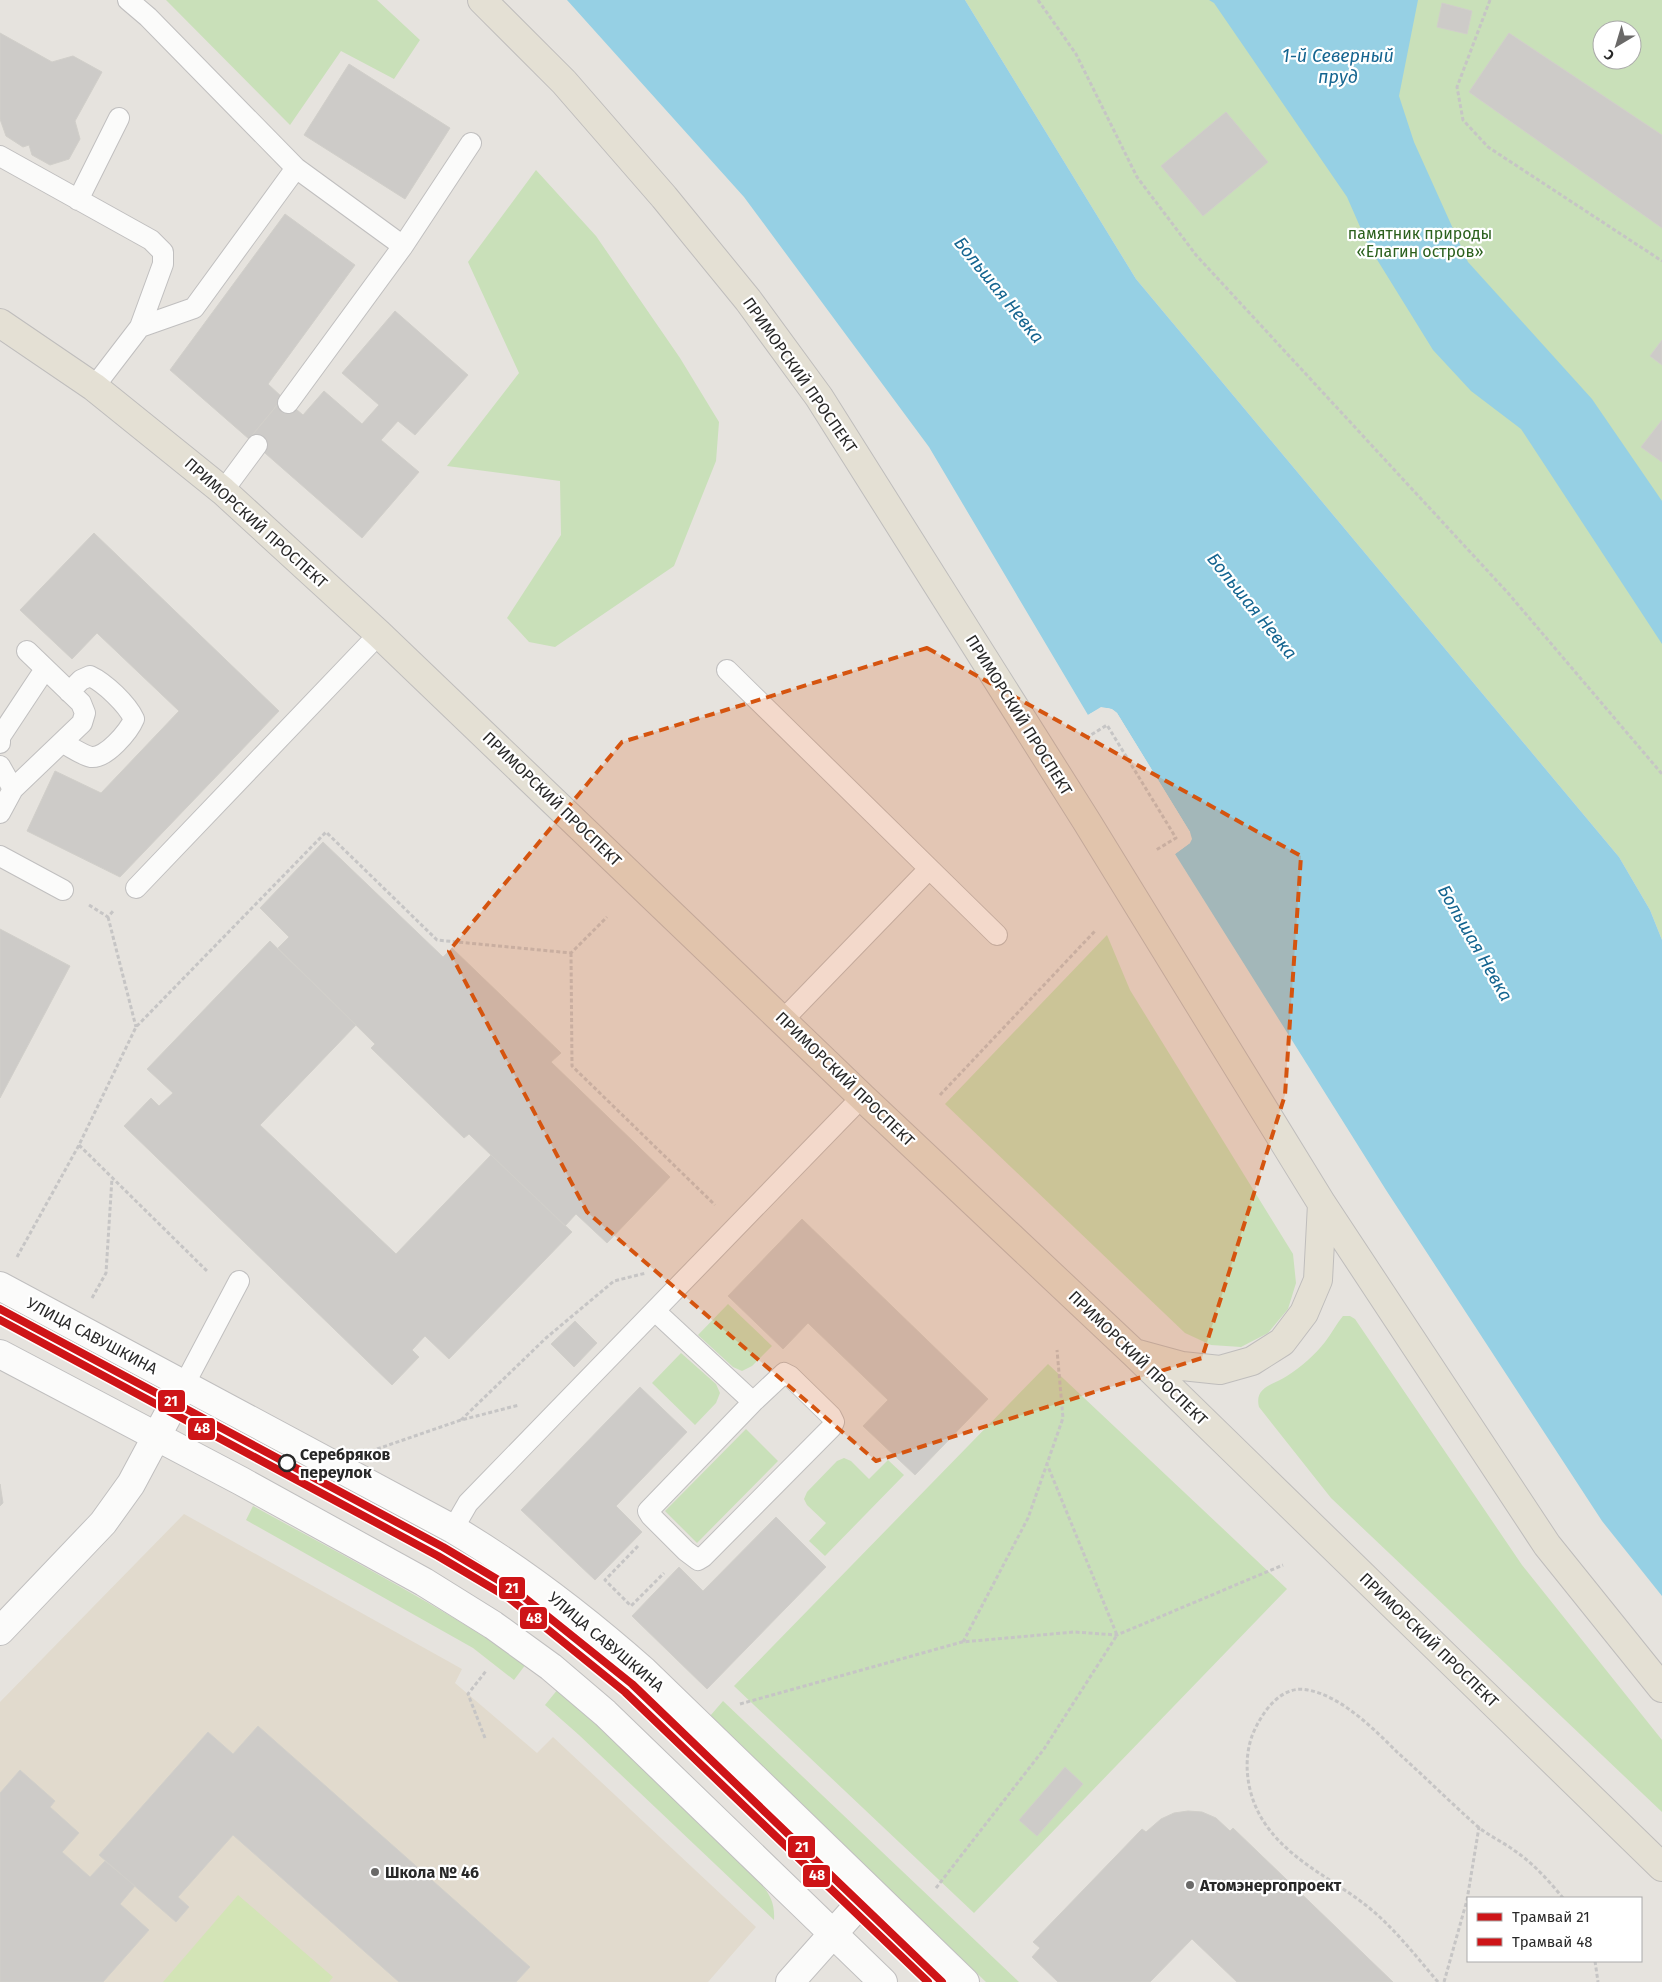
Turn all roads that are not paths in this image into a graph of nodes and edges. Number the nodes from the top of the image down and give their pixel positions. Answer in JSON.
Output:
{"nodes":[{"id":1,"x":128,"y":0,"type":"edge"},
{"id":2,"x":482,"y":0,"type":"edge"},
{"id":3,"x":119,"y":118,"type":"dead end"},
{"id":4,"x":471,"y":143,"type":"dead end"},
{"id":5,"x":0,"y":156,"type":"edge"},
{"id":6,"x":296,"y":168,"type":"junction"},
{"id":7,"x":78,"y":200,"type":"junction"},
{"id":8,"x":403,"y":246,"type":"junction"},
{"id":9,"x":0,"y":323,"type":"edge"},
{"id":10,"x":140,"y":326,"type":"junction"},
{"id":11,"x":94,"y":387,"type":"junction"},
{"id":12,"x":288,"y":403,"type":"dead end"},
{"id":13,"x":256,"y":445,"type":"dead end"},
{"id":14,"x":223,"y":490,"type":"junction"},
{"id":15,"x":379,"y":634,"type":"junction"},
{"id":16,"x":27,"y":651,"type":"dead end"},
{"id":17,"x":45,"y":669,"type":"junction"},
{"id":18,"x":727,"y":670,"type":"dead end"},
{"id":19,"x":69,"y":692,"type":"junction"},
{"id":20,"x":63,"y":742,"type":"junction"},
{"id":21,"x":0,"y":743,"type":"edge"},
{"id":22,"x":0,"y":766,"type":"edge"},
{"id":23,"x":13,"y":789,"type":"junction"},
{"id":24,"x":0,"y":813,"type":"edge"},
{"id":25,"x":0,"y":856,"type":"edge"},
{"id":26,"x":929,"y":869,"type":"junction"},
{"id":27,"x":136,"y":888,"type":"road end"},
{"id":28,"x":63,"y":890,"type":"road end"},
{"id":29,"x":996,"y":935,"type":"dead end"},
{"id":30,"x":783,"y":1020,"type":"junction"},
{"id":31,"x":862,"y":1097,"type":"junction"},
{"id":32,"x":1322,"y":1204,"type":"junction"},
{"id":33,"x":0,"y":1286,"type":"edge"},
{"id":34,"x":236,"y":1288,"type":"road end"},
{"id":35,"x":656,"y":1311,"type":"junction"},
{"id":36,"x":0,"y":1354,"type":"edge"},
{"id":37,"x":1136,"y":1354,"type":"junction"},
{"id":38,"x":184,"y":1385,"type":"junction"},
{"id":39,"x":753,"y":1402,"type":"junction"},
{"id":40,"x":156,"y":1437,"type":"junction"},
{"id":41,"x":453,"y":1529,"type":"junction"},
{"id":42,"x":0,"y":1630,"type":"edge"},
{"id":43,"x":1662,"y":1688,"type":"edge"},
{"id":44,"x":1662,"y":1867,"type":"edge"},
{"id":45,"x":871,"y":1890,"type":"junction"},
{"id":46,"x":832,"y":1934,"type":"junction"},
{"id":47,"x":790,"y":1982,"type":"edge"},
{"id":48,"x":883,"y":1982,"type":"edge"},
{"id":49,"x":965,"y":1982,"type":"edge"}],
"edges":[{"from":1,"to":6,"type":"lane"},
{"from":2,"to":32,"type":"main road","name":"ПРИМОРСКИЙ ПРОСПЕКТ"},
{"from":3,"to":7,"type":"lane"},
{"from":4,"to":8,"type":"lane"},
{"from":5,"to":7,"type":"lane"},
{"from":6,"to":8,"type":"lane"},
{"from":6,"to":10,"type":"lane"},
{"from":7,"to":10,"type":"lane"},
{"from":8,"to":12,"type":"lane"},
{"from":9,"to":11,"type":"main road","name":"ПРИМОРСКИЙ ПРОСПЕКТ"},
{"from":10,"to":11,"type":"lane"},
{"from":11,"to":14,"type":"main road","name":"ПРИМОРСКИЙ ПРОСПЕКТ"},
{"from":13,"to":14,"type":"lane"},
{"from":14,"to":15,"type":"main road","name":"ПРИМОРСКИЙ ПРОСПЕКТ"},
{"from":15,"to":27,"type":"lane"},
{"from":15,"to":30,"type":"main road","name":"ПРИМОРСКИЙ ПРОСПЕКТ"},
{"from":16,"to":17,"type":"lane"},
{"from":17,"to":19,"type":"lane"},
{"from":17,"to":21,"type":"lane"},
{"from":18,"to":26,"type":"lane"},
{"from":19,"to":20,"type":"lane"},
{"from":19,"to":20,"type":"lane"},
{"from":20,"to":23,"type":"lane"},
{"from":22,"to":23,"type":"lane"},
{"from":23,"to":24,"type":"lane"},
{"from":25,"to":28,"type":"lane"},
{"from":26,"to":29,"type":"lane"},
{"from":26,"to":30,"type":"lane"},
{"from":30,"to":31,"type":"main road","name":"ПРИМОРСКИЙ ПРОСПЕКТ"},
{"from":31,"to":35,"type":"lane"},
{"from":31,"to":37,"type":"main road","name":"ПРИМОРСКИЙ ПРОСПЕКТ"},
{"from":32,"to":37,"type":"main road"},
{"from":32,"to":43,"type":"main road","name":"ПРИМОРСКИЙ ПРОСПЕКТ"},
{"from":33,"to":38,"type":"main road","name":"УЛИЦА САВУШКИНА"},
{"from":34,"to":38,"type":"lane"},
{"from":35,"to":39,"type":"lane"},
{"from":35,"to":41,"type":"lane"},
{"from":36,"to":40,"type":"main road"},
{"from":37,"to":44,"type":"main road","name":"ПРИМОРСКИЙ ПРОСПЕКТ"},
{"from":38,"to":40,"type":"main road"},
{"from":38,"to":41,"type":"main road","name":"УЛИЦА САВУШКИНА"},
{"from":39,"to":39,"type":"lane"},
{"from":40,"to":42,"type":"main road"},
{"from":40,"to":46,"type":"main road"},
{"from":41,"to":45,"type":"main road","name":"УЛИЦА САВУШКИНА"},
{"from":45,"to":46,"type":"main road"},
{"from":45,"to":49,"type":"main road","name":"УЛИЦА САВУШКИНА"},
{"from":46,"to":47,"type":"main road"},
{"from":46,"to":48,"type":"main road"}]}
